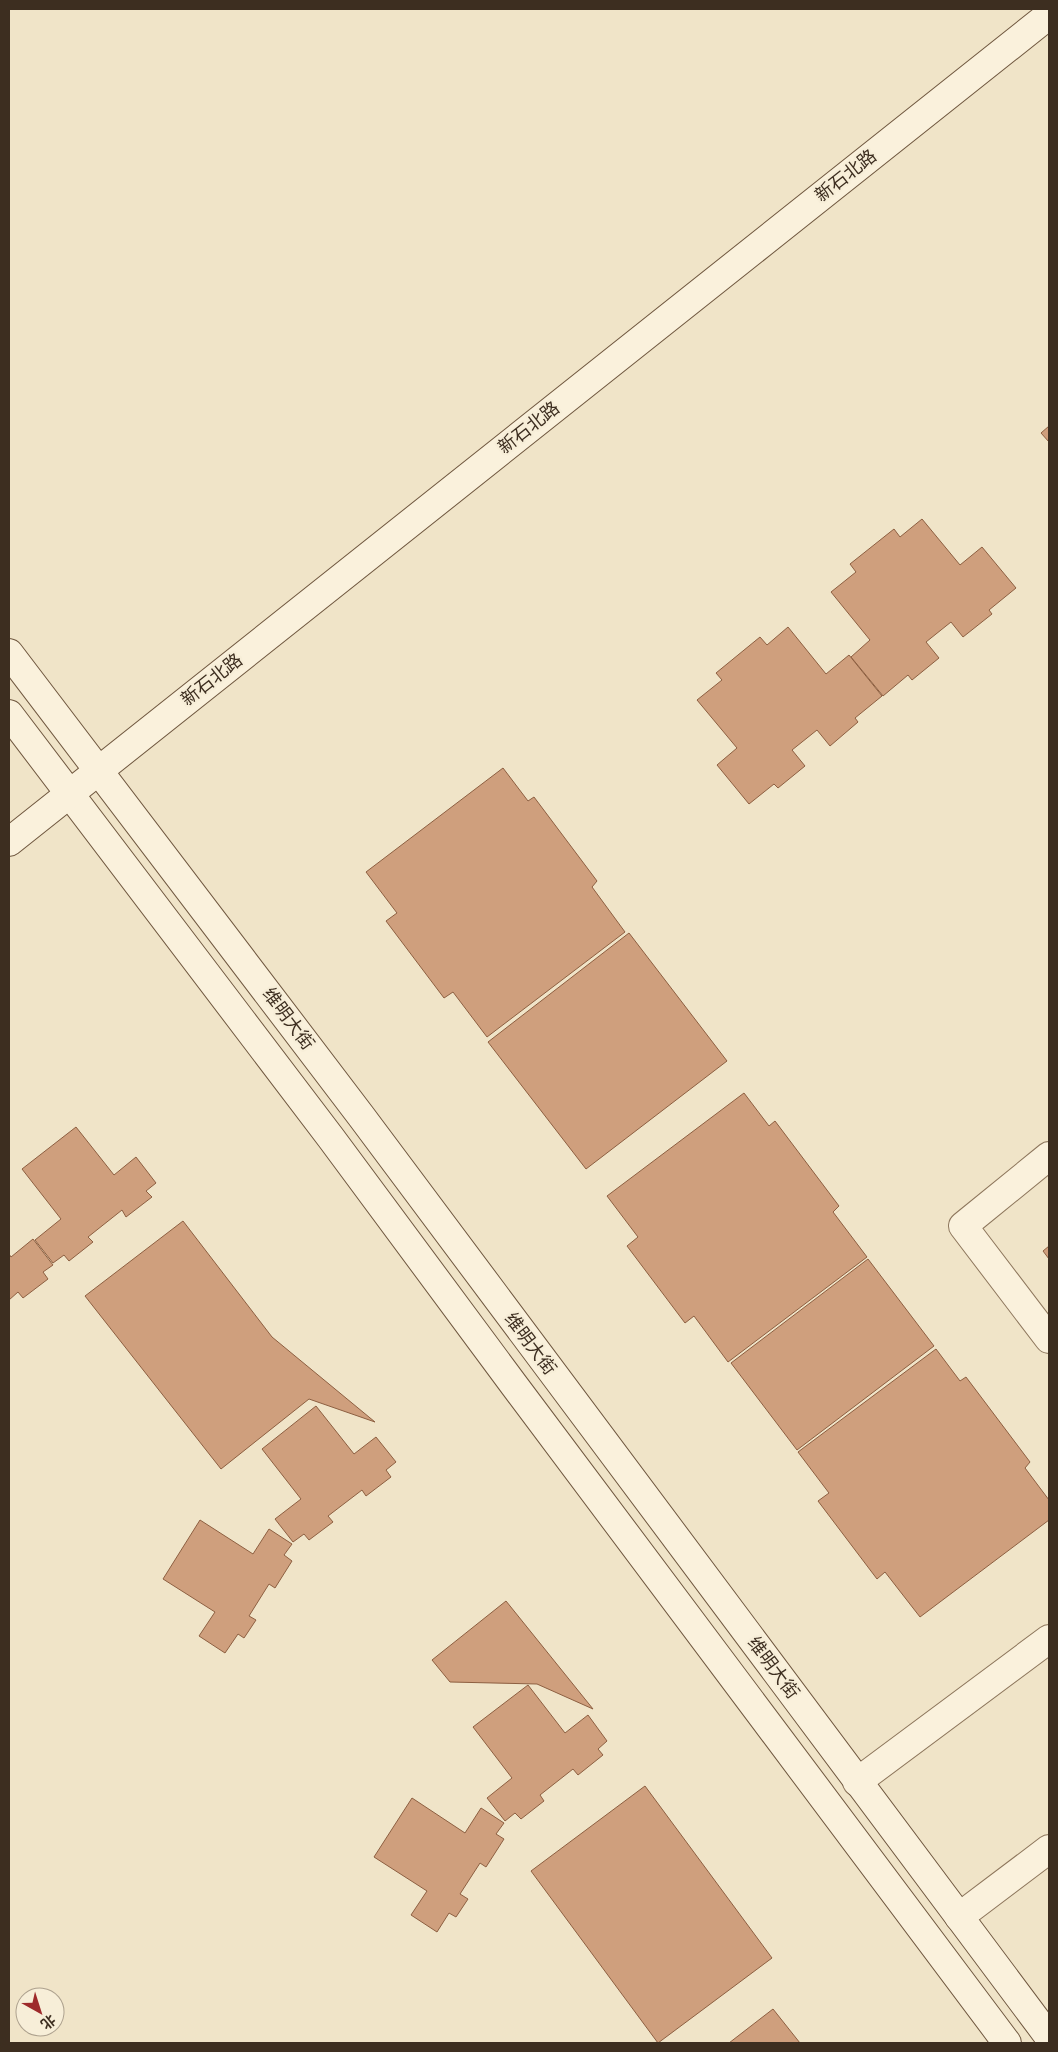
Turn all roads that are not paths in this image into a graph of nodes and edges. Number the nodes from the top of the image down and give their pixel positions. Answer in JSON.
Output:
{"nodes":[{"id":1,"x":1049,"y":15,"type":"edge"},
{"id":2,"x":9,"y":652,"type":"edge"},
{"id":3,"x":9,"y":714,"type":"edge"},
{"id":4,"x":98,"y":770,"type":"junction"},
{"id":5,"x":69,"y":794,"type":"junction"},
{"id":6,"x":9,"y":842,"type":"edge"},
{"id":7,"x":1049,"y":1156,"type":"edge"},
{"id":8,"x":1049,"y":1339,"type":"edge"},
{"id":9,"x":1049,"y":1639,"type":"edge"},
{"id":10,"x":858,"y":1782,"type":"junction"},
{"id":11,"x":1049,"y":1849,"type":"edge"},
{"id":12,"x":959,"y":1917,"type":"junction"},
{"id":13,"x":1049,"y":2037,"type":"edge"},
{"id":14,"x":1007,"y":2043,"type":"edge"}],
"edges":[{"from":1,"to":4,"type":"main road","name":"新石北路"},
{"from":2,"to":4,"type":"main road","name":"维明大街"},
{"from":3,"to":5,"type":"main road"},
{"from":4,"to":5,"type":"main road","name":"新石北路"},
{"from":4,"to":10,"type":"main road","name":"维明大街"},
{"from":5,"to":6,"type":"main road","name":"新石北路"},
{"from":5,"to":14,"type":"main road"},
{"from":7,"to":8,"type":"main road"},
{"from":9,"to":10,"type":"main road"},
{"from":10,"to":12,"type":"main road","name":"维明大街"},
{"from":11,"to":12,"type":"main road"},
{"from":12,"to":13,"type":"main road","name":"维明大街"}]}
